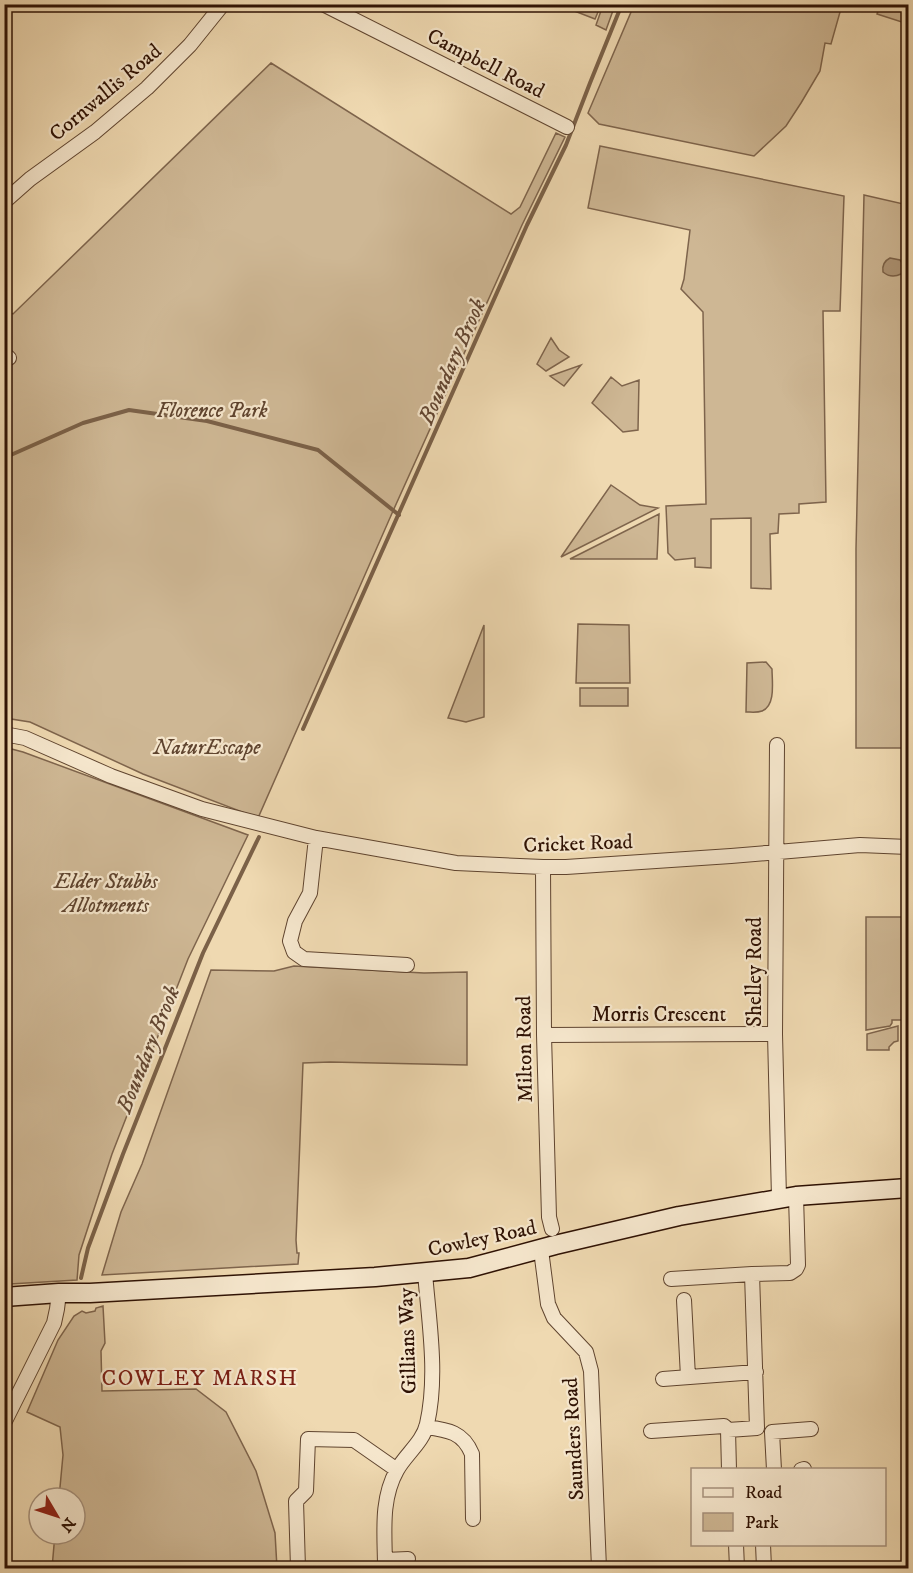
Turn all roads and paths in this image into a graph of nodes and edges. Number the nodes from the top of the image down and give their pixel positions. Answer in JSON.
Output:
{"nodes":[{"id":1,"x":223,"y":4,"type":"edge"},
{"id":2,"x":322,"y":4,"type":"edge"},
{"id":3,"x":567,"y":127,"type":"dead end"},
{"id":4,"x":4,"y":202,"type":"edge"},
{"id":5,"x":4,"y":734,"type":"edge"},
{"id":6,"x":777,"y":745,"type":"dead end"},
{"id":7,"x":316,"y":838,"type":"junction"},
{"id":8,"x":909,"y":847,"type":"edge"},
{"id":9,"x":775,"y":852,"type":"junction"},
{"id":10,"x":543,"y":867,"type":"junction"},
{"id":11,"x":407,"y":965,"type":"dead end"},
{"id":12,"x":775,"y":1034,"type":"junction"},
{"id":13,"x":544,"y":1035,"type":"junction"},
{"id":14,"x":909,"y":1188,"type":"edge"},
{"id":15,"x":788,"y":1197,"type":"junction"},
{"id":16,"x":552,"y":1229,"type":"dead end"},
{"id":17,"x":541,"y":1250,"type":"junction"},
{"id":18,"x":425,"y":1273,"type":"junction"},
{"id":19,"x":752,"y":1274,"type":"junction"},
{"id":20,"x":672,"y":1279,"type":"dead end"},
{"id":21,"x":59,"y":1293,"type":"junction"},
{"id":22,"x":4,"y":1297,"type":"edge"},
{"id":23,"x":684,"y":1300,"type":"dead end"},
{"id":24,"x":756,"y":1372,"type":"junction"},
{"id":25,"x":687,"y":1377,"type":"junction"},
{"id":26,"x":663,"y":1379,"type":"dead end"},
{"id":27,"x":4,"y":1423,"type":"edge"},
{"id":28,"x":426,"y":1427,"type":"junction"},
{"id":29,"x":757,"y":1428,"type":"junction"},
{"id":30,"x":811,"y":1429,"type":"dead end"},
{"id":31,"x":728,"y":1430,"type":"junction"},
{"id":32,"x":651,"y":1431,"type":"dead end"},
{"id":33,"x":772,"y":1432,"type":"junction"},
{"id":34,"x":729,"y":1468,"type":"edge"},
{"id":35,"x":774,"y":1468,"type":"edge"},
{"id":36,"x":397,"y":1470,"type":"junction"},
{"id":37,"x":473,"y":1519,"type":"dead end"},
{"id":38,"x":736,"y":1546,"type":"edge"},
{"id":39,"x":763,"y":1546,"type":"edge"},
{"id":40,"x":408,"y":1559,"type":"dead end"},
{"id":41,"x":385,"y":1564,"type":"edge"},
{"id":42,"x":297,"y":1569,"type":"edge"},
{"id":43,"x":600,"y":1569,"type":"edge"},
{"id":44,"x":737,"y":1569,"type":"edge"},
{"id":45,"x":764,"y":1569,"type":"edge"}],
"edges":[{"from":1,"to":4,"type":"street","name":"Cornwallis Road"},
{"from":2,"to":3,"type":"street","name":"Campbell Road"},
{"from":5,"to":7,"type":"street","name":"Cricket Road"},
{"from":6,"to":9,"type":"street","name":"Shelley Road"},
{"from":7,"to":10,"type":"street","name":"Cricket Road"},
{"from":7,"to":11,"type":"street"},
{"from":8,"to":9,"type":"street","name":"Cricket Road"},
{"from":9,"to":10,"type":"street","name":"Cricket Road"},
{"from":9,"to":12,"type":"street","name":"Shelley Road"},
{"from":10,"to":13,"type":"street","name":"Milton Road"},
{"from":12,"to":13,"type":"street","name":"Morris Crescent"},
{"from":12,"to":15,"type":"street","name":"Shelley Road"},
{"from":13,"to":16,"type":"street","name":"Milton Road"},
{"from":14,"to":15,"type":"main road","name":"Cowley Road"},
{"from":15,"to":17,"type":"main road","name":"Cowley Road"},
{"from":15,"to":19,"type":"street","name":"Shelley Road"},
{"from":17,"to":18,"type":"main road","name":"Cowley Road"},
{"from":17,"to":43,"type":"street","name":"Saunders Road"},
{"from":18,"to":21,"type":"main road","name":"Cowley Road"},
{"from":18,"to":28,"type":"street","name":"Gillians Way"},
{"from":19,"to":20,"type":"street"},
{"from":19,"to":24,"type":"street"},
{"from":21,"to":22,"type":"main road","name":"Cowley Road"},
{"from":21,"to":27,"type":"street"},
{"from":23,"to":25,"type":"street"},
{"from":24,"to":25,"type":"street"},
{"from":24,"to":29,"type":"street"},
{"from":25,"to":26,"type":"street"},
{"from":28,"to":36,"type":"street","name":"Gillians Way"},
{"from":28,"to":37,"type":"street"},
{"from":29,"to":31,"type":"street"},
{"from":29,"to":33,"type":"street"},
{"from":30,"to":33,"type":"street"},
{"from":31,"to":32,"type":"street"},
{"from":31,"to":34,"type":"street"},
{"from":33,"to":35,"type":"street"},
{"from":36,"to":41,"type":"street","name":"Gillians Way"},
{"from":36,"to":42,"type":"street"},
{"from":38,"to":44,"type":"street"},
{"from":39,"to":45,"type":"street"},
{"from":40,"to":41,"type":"street"}]}
